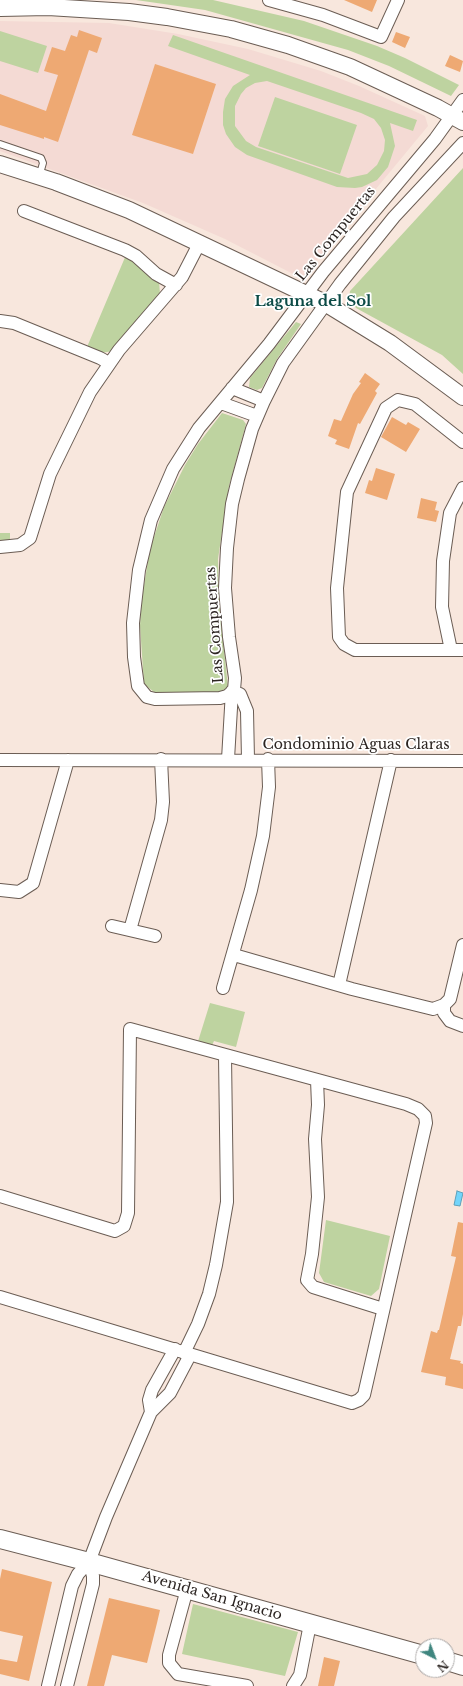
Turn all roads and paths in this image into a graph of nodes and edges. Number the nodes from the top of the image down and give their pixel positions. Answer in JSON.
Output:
{"nodes":[{"id":1,"x":269,"y":0,"type":"edge"},
{"id":2,"x":398,"y":0,"type":"edge"},
{"id":3,"x":0,"y":8,"type":"edge"},
{"id":4,"x":463,"y":100,"type":"edge"},
{"id":5,"x":458,"y":119,"type":"edge"},
{"id":6,"x":463,"y":143,"type":"edge"},
{"id":7,"x":0,"y":144,"type":"edge"},
{"id":8,"x":0,"y":164,"type":"edge"},
{"id":9,"x":39,"y":177,"type":"junction"},
{"id":10,"x":24,"y":211,"type":"dead end"},
{"id":11,"x":200,"y":242,"type":"junction"},
{"id":12,"x":176,"y":285,"type":"junction"},
{"id":13,"x":306,"y":294,"type":"junction"},
{"id":14,"x":325,"y":303,"type":"junction"},
{"id":15,"x":0,"y":321,"type":"edge"},
{"id":16,"x":109,"y":364,"type":"junction"},
{"id":17,"x":232,"y":388,"type":"junction"},
{"id":18,"x":463,"y":397,"type":"edge"},
{"id":19,"x":264,"y":401,"type":"junction"},
{"id":20,"x":221,"y":403,"type":"junction"},
{"id":21,"x":257,"y":416,"type":"junction"},
{"id":22,"x":463,"y":442,"type":"edge"},
{"id":23,"x":463,"y":488,"type":"edge"},
{"id":24,"x":0,"y":547,"type":"edge"},
{"id":25,"x":457,"y":650,"type":"edge"},
{"id":26,"x":232,"y":691,"type":"junction"},
{"id":27,"x":161,"y":759,"type":"junction"},
{"id":28,"x":228,"y":759,"type":"junction"},
{"id":29,"x":248,"y":759,"type":"junction"},
{"id":30,"x":268,"y":759,"type":"junction"},
{"id":31,"x":0,"y":760,"type":"edge"},
{"id":32,"x":68,"y":760,"type":"junction"},
{"id":33,"x":391,"y":760,"type":"junction"},
{"id":34,"x":463,"y":761,"type":"edge"},
{"id":35,"x":0,"y":890,"type":"edge"},
{"id":36,"x":112,"y":926,"type":"dead end"},
{"id":37,"x":130,"y":930,"type":"junction"},
{"id":38,"x":155,"y":936,"type":"dead end"},
{"id":39,"x":463,"y":945,"type":"edge"},
{"id":40,"x":234,"y":954,"type":"junction"},
{"id":41,"x":339,"y":985,"type":"junction"},
{"id":42,"x":223,"y":988,"type":"dead end"},
{"id":43,"x":444,"y":1005,"type":"junction"},
{"id":44,"x":463,"y":1026,"type":"edge"},
{"id":45,"x":225,"y":1056,"type":"junction"},
{"id":46,"x":317,"y":1080,"type":"junction"},
{"id":47,"x":0,"y":1196,"type":"edge"},
{"id":48,"x":0,"y":1297,"type":"edge"},
{"id":49,"x":383,"y":1309,"type":"junction"},
{"id":50,"x":183,"y":1352,"type":"junction"},
{"id":51,"x":0,"y":1539,"type":"edge"},
{"id":52,"x":89,"y":1562,"type":"junction"},
{"id":53,"x":187,"y":1589,"type":"junction"},
{"id":54,"x":310,"y":1624,"type":"junction"},
{"id":55,"x":415,"y":1653,"type":"edge"},
{"id":56,"x":48,"y":1686,"type":"edge"},
{"id":57,"x":67,"y":1686,"type":"edge"},
{"id":58,"x":247,"y":1686,"type":"edge"},
{"id":59,"x":293,"y":1686,"type":"edge"}],
"edges":[{"from":1,"to":2,"type":"street"},
{"from":3,"to":5,"type":"street"},
{"from":4,"to":5,"type":"street","name":"Las Compuertas"},
{"from":5,"to":13,"type":"street","name":"Las Compuertas"},
{"from":6,"to":14,"type":"street","name":"Las Compuertas"},
{"from":7,"to":9,"type":"lane"},
{"from":8,"to":9,"type":"street"},
{"from":9,"to":11,"type":"street"},
{"from":10,"to":12,"type":"street"},
{"from":11,"to":12,"type":"street"},
{"from":11,"to":13,"type":"street"},
{"from":12,"to":16,"type":"street"},
{"from":13,"to":14,"type":"street"},
{"from":13,"to":17,"type":"street","name":"Las Compuertas"},
{"from":14,"to":18,"type":"street"},
{"from":14,"to":19,"type":"street","name":"Las Compuertas"},
{"from":15,"to":16,"type":"street"},
{"from":16,"to":24,"type":"street"},
{"from":17,"to":19,"type":"street"},
{"from":17,"to":20,"type":"street","name":"Las Compuertas"},
{"from":19,"to":21,"type":"street","name":"Las Compuertas"},
{"from":20,"to":21,"type":"street"},
{"from":20,"to":26,"type":"street","name":"Las Compuertas"},
{"from":21,"to":26,"type":"street","name":"Las Compuertas"},
{"from":22,"to":25,"type":"street"},
{"from":23,"to":25,"type":"street"},
{"from":26,"to":28,"type":"street"},
{"from":26,"to":29,"type":"street","name":"Condominio Aguas Claras"},
{"from":27,"to":28,"type":"street","name":"Condominio Aguas Claras"},
{"from":27,"to":32,"type":"street","name":"Condominio Aguas Claras"},
{"from":27,"to":37,"type":"street"},
{"from":28,"to":29,"type":"street","name":"Condominio Aguas Claras"},
{"from":29,"to":30,"type":"street","name":"Condominio Aguas Claras"},
{"from":30,"to":33,"type":"street","name":"Condominio Aguas Claras"},
{"from":30,"to":40,"type":"street"},
{"from":31,"to":32,"type":"street","name":"Condominio Aguas Claras"},
{"from":32,"to":35,"type":"street"},
{"from":33,"to":34,"type":"street","name":"Condominio Aguas Claras"},
{"from":33,"to":41,"type":"street"},
{"from":36,"to":37,"type":"street"},
{"from":37,"to":38,"type":"street"},
{"from":39,"to":43,"type":"street"},
{"from":40,"to":41,"type":"street"},
{"from":40,"to":42,"type":"street"},
{"from":41,"to":43,"type":"street"},
{"from":43,"to":44,"type":"street"},
{"from":45,"to":46,"type":"street"},
{"from":45,"to":47,"type":"street"},
{"from":45,"to":50,"type":"street"},
{"from":46,"to":49,"type":"street"},
{"from":46,"to":49,"type":"street"},
{"from":48,"to":50,"type":"street"},
{"from":49,"to":50,"type":"street"},
{"from":50,"to":52,"type":"street"},
{"from":51,"to":52,"type":"main road","name":"Avenida San Ignacio"},
{"from":52,"to":53,"type":"main road","name":"Avenida San Ignacio"},
{"from":52,"to":56,"type":"street"},
{"from":52,"to":57,"type":"street"},
{"from":53,"to":54,"type":"main road","name":"Avenida San Ignacio"},
{"from":53,"to":58,"type":"street"},
{"from":54,"to":55,"type":"main road","name":"Avenida San Ignacio"},
{"from":54,"to":59,"type":"street"}]}
